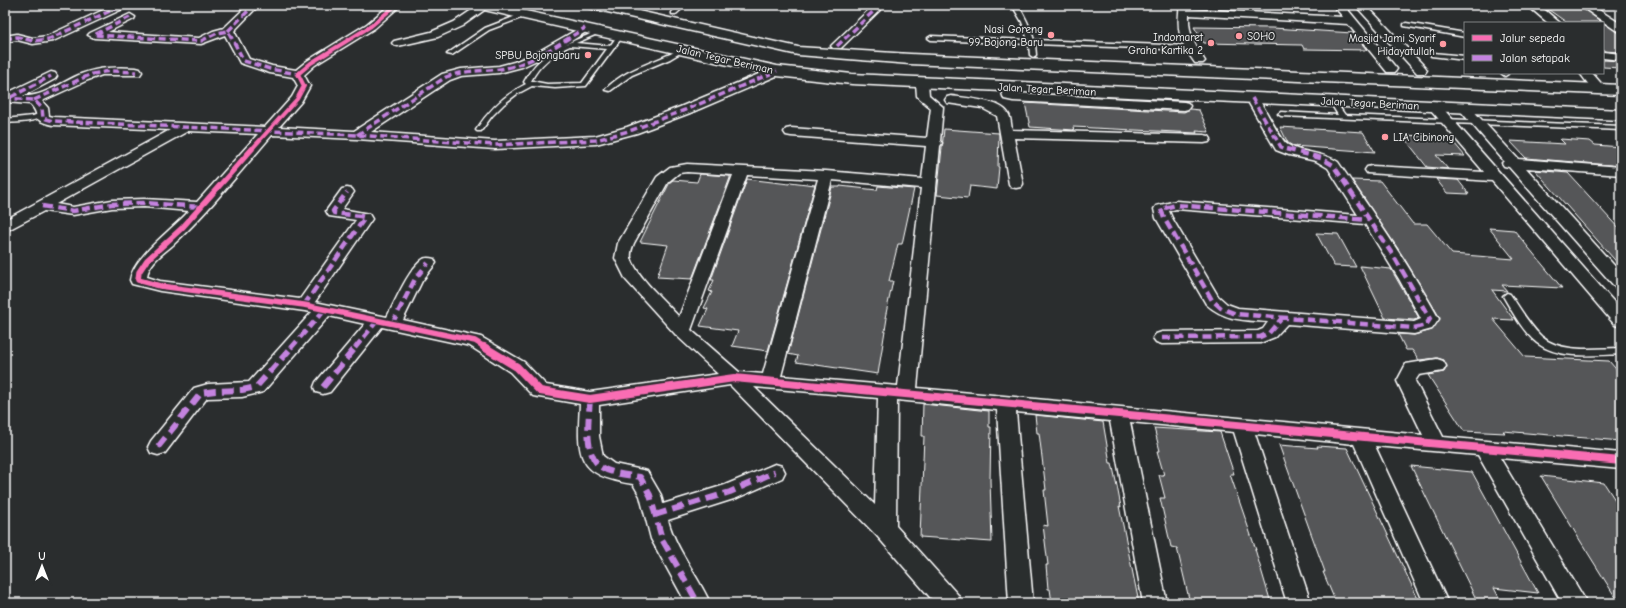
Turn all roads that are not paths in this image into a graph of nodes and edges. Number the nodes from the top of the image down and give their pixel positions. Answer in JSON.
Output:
{"nodes":[{"id":1,"x":124,"y":5,"type":"edge"},
{"id":2,"x":254,"y":5,"type":"edge"},
{"id":3,"x":396,"y":5,"type":"edge"},
{"id":4,"x":594,"y":5,"type":"edge"},
{"id":5,"x":637,"y":5,"type":"edge"},
{"id":6,"x":880,"y":5,"type":"edge"},
{"id":7,"x":1015,"y":5,"type":"edge"},
{"id":8,"x":1338,"y":5,"type":"edge"},
{"id":9,"x":1360,"y":5,"type":"edge"},
{"id":10,"x":1520,"y":5,"type":"edge"},
{"id":11,"x":1532,"y":5,"type":"edge"},
{"id":12,"x":1584,"y":5,"type":"edge"},
{"id":13,"x":482,"y":6,"type":"edge"},
{"id":14,"x":1184,"y":9,"type":"edge"},
{"id":15,"x":528,"y":10,"type":"edge"},
{"id":16,"x":679,"y":14,"type":"edge"},
{"id":17,"x":130,"y":18,"type":"dead end"},
{"id":18,"x":1352,"y":21,"type":"junction"},
{"id":19,"x":1542,"y":22,"type":"edge"},
{"id":20,"x":1554,"y":22,"type":"edge"},
{"id":21,"x":1406,"y":25,"type":"dead end"},
{"id":22,"x":584,"y":28,"type":"junction"},
{"id":23,"x":1621,"y":29,"type":"edge"},
{"id":24,"x":228,"y":31,"type":"junction"},
{"id":25,"x":600,"y":31,"type":"junction"},
{"id":26,"x":1464,"y":35,"type":"edge"},
{"id":27,"x":652,"y":38,"type":"junction"},
{"id":28,"x":931,"y":38,"type":"dead end"},
{"id":29,"x":5,"y":40,"type":"edge"},
{"id":30,"x":616,"y":42,"type":"junction"},
{"id":31,"x":398,"y":43,"type":"dead end"},
{"id":32,"x":569,"y":45,"type":"junction"},
{"id":33,"x":837,"y":46,"type":"junction"},
{"id":34,"x":1033,"y":48,"type":"junction"},
{"id":35,"x":1190,"y":48,"type":"junction"},
{"id":36,"x":1376,"y":49,"type":"junction"},
{"id":37,"x":682,"y":50,"type":"junction"},
{"id":38,"x":1402,"y":50,"type":"junction"},
{"id":39,"x":450,"y":54,"type":"dead end"},
{"id":40,"x":1433,"y":55,"type":"dead end"},
{"id":41,"x":1604,"y":55,"type":"edge"},
{"id":42,"x":1621,"y":57,"type":"edge"},
{"id":43,"x":1464,"y":58,"type":"edge"},
{"id":44,"x":1199,"y":61,"type":"junction"},
{"id":45,"x":910,"y":65,"type":"junction"},
{"id":46,"x":1391,"y":69,"type":"junction"},
{"id":47,"x":1421,"y":70,"type":"junction"},
{"id":48,"x":777,"y":71,"type":"junction"},
{"id":49,"x":136,"y":72,"type":"dead end"},
{"id":50,"x":1464,"y":72,"type":"edge"},
{"id":51,"x":298,"y":74,"type":"junction"},
{"id":52,"x":1505,"y":74,"type":"edge"},
{"id":53,"x":51,"y":76,"type":"dead end"},
{"id":54,"x":1621,"y":80,"type":"edge"},
{"id":55,"x":922,"y":83,"type":"junction"},
{"id":56,"x":1180,"y":83,"type":"junction"},
{"id":57,"x":531,"y":84,"type":"junction"},
{"id":58,"x":956,"y":85,"type":"junction"},
{"id":59,"x":1593,"y":85,"type":"edge"},
{"id":60,"x":608,"y":90,"type":"dead end"},
{"id":61,"x":1621,"y":90,"type":"edge"},
{"id":62,"x":7,"y":98,"type":"edge"},
{"id":63,"x":1252,"y":98,"type":"junction"},
{"id":64,"x":34,"y":100,"type":"junction"},
{"id":65,"x":1333,"y":102,"type":"junction"},
{"id":66,"x":944,"y":104,"type":"junction"},
{"id":67,"x":1435,"y":107,"type":"junction"},
{"id":68,"x":1464,"y":108,"type":"junction"},
{"id":69,"x":43,"y":114,"type":"junction"},
{"id":70,"x":1281,"y":114,"type":"dead end"},
{"id":71,"x":1619,"y":116,"type":"edge"},
{"id":72,"x":1343,"y":117,"type":"junction"},
{"id":73,"x":5,"y":121,"type":"edge"},
{"id":74,"x":1450,"y":122,"type":"junction"},
{"id":75,"x":1478,"y":123,"type":"junction"},
{"id":76,"x":186,"y":127,"type":"junction"},
{"id":77,"x":478,"y":130,"type":"dead end"},
{"id":78,"x":268,"y":131,"type":"junction"},
{"id":79,"x":791,"y":132,"type":"dead end"},
{"id":80,"x":1006,"y":134,"type":"junction"},
{"id":81,"x":357,"y":135,"type":"junction"},
{"id":82,"x":1204,"y":139,"type":"dead end"},
{"id":83,"x":934,"y":143,"type":"junction"},
{"id":84,"x":1485,"y":163,"type":"junction"},
{"id":85,"x":1514,"y":163,"type":"junction"},
{"id":86,"x":742,"y":170,"type":"junction"},
{"id":87,"x":1372,"y":170,"type":"dead end"},
{"id":88,"x":1619,"y":173,"type":"edge"},
{"id":89,"x":826,"y":175,"type":"junction"},
{"id":90,"x":1496,"y":177,"type":"junction"},
{"id":91,"x":929,"y":184,"type":"junction"},
{"id":92,"x":1016,"y":184,"type":"dead end"},
{"id":93,"x":347,"y":192,"type":"dead end"},
{"id":94,"x":42,"y":206,"type":"junction"},
{"id":95,"x":200,"y":207,"type":"junction"},
{"id":96,"x":1369,"y":220,"type":"junction"},
{"id":97,"x":5,"y":226,"type":"edge"},
{"id":98,"x":428,"y":263,"type":"dead end"},
{"id":99,"x":1621,"y":284,"type":"edge"},
{"id":100,"x":1507,"y":296,"type":"dead end"},
{"id":101,"x":304,"y":305,"type":"junction"},
{"id":102,"x":325,"y":309,"type":"junction"},
{"id":103,"x":1282,"y":318,"type":"junction"},
{"id":104,"x":1621,"y":321,"type":"edge"},
{"id":105,"x":384,"y":323,"type":"junction"},
{"id":106,"x":682,"y":331,"type":"junction"},
{"id":107,"x":1162,"y":338,"type":"dead end"},
{"id":108,"x":1621,"y":351,"type":"edge"},
{"id":109,"x":1437,"y":366,"type":"dead end"},
{"id":110,"x":734,"y":378,"type":"junction"},
{"id":111,"x":769,"y":381,"type":"junction"},
{"id":112,"x":323,"y":386,"type":"dead end"},
{"id":113,"x":897,"y":393,"type":"junction"},
{"id":114,"x":590,"y":399,"type":"junction"},
{"id":115,"x":1006,"y":404,"type":"junction"},
{"id":116,"x":1119,"y":414,"type":"junction"},
{"id":117,"x":1242,"y":425,"type":"junction"},
{"id":118,"x":1361,"y":436,"type":"junction"},
{"id":119,"x":1435,"y":444,"type":"junction"},
{"id":120,"x":158,"y":447,"type":"dead end"},
{"id":121,"x":1484,"y":448,"type":"junction"},
{"id":122,"x":1619,"y":463,"type":"edge"},
{"id":123,"x":775,"y":472,"type":"dead end"},
{"id":124,"x":655,"y":515,"type":"junction"},
{"id":125,"x":885,"y":529,"type":"junction"},
{"id":126,"x":698,"y":603,"type":"edge"},
{"id":127,"x":950,"y":603,"type":"edge"},
{"id":128,"x":1021,"y":603,"type":"edge"},
{"id":129,"x":1156,"y":603,"type":"edge"},
{"id":130,"x":1299,"y":603,"type":"edge"},
{"id":131,"x":1436,"y":603,"type":"edge"},
{"id":132,"x":1575,"y":603,"type":"edge"}],
"edges":[{"from":1,"to":29,"type":"street"},
{"from":2,"to":24,"type":"street"},
{"from":3,"to":51,"type":"street"},
{"from":4,"to":16,"type":"main road","name":"Jalan Tegar Beriman"},
{"from":5,"to":16,"type":"main road","name":"Jalan Tegar Beriman"},
{"from":6,"to":33,"type":"street"},
{"from":7,"to":34,"type":"lane"},
{"from":8,"to":18,"type":"street"},
{"from":9,"to":38,"type":"street"},
{"from":10,"to":19,"type":"street"},
{"from":11,"to":20,"type":"street"},
{"from":12,"to":23,"type":"street"},
{"from":13,"to":15,"type":"main road","name":"Jalan Tegar Beriman"},
{"from":13,"to":31,"type":"street"},
{"from":14,"to":18,"type":"street"},
{"from":14,"to":35,"type":"street"},
{"from":15,"to":22,"type":"main road","name":"Jalan Tegar Beriman"},
{"from":15,"to":27,"type":"main road","name":"Jalan Tegar Beriman"},
{"from":15,"to":39,"type":"lane"},
{"from":16,"to":33,"type":"main road","name":"Jalan Tegar Beriman"},
{"from":16,"to":45,"type":"main road","name":"Jalan Tegar Beriman"},
{"from":17,"to":24,"type":"street"},
{"from":18,"to":36,"type":"street"},
{"from":21,"to":26,"type":"lane"},
{"from":22,"to":25,"type":"main road","name":"Jalan Tegar Beriman"},
{"from":22,"to":81,"type":"street"},
{"from":24,"to":51,"type":"street"},
{"from":25,"to":30,"type":"main road","name":"Jalan Tegar Beriman"},
{"from":25,"to":32,"type":"lane"},
{"from":27,"to":30,"type":"main road","name":"Jalan Tegar Beriman"},
{"from":27,"to":37,"type":"main road","name":"Jalan Tegar Beriman"},
{"from":27,"to":45,"type":"main road","name":"Jalan Tegar Beriman"},
{"from":28,"to":34,"type":"lane"},
{"from":30,"to":32,"type":"lane"},
{"from":30,"to":57,"type":"lane"},
{"from":32,"to":57,"type":"lane"},
{"from":33,"to":34,"type":"main road","name":"Jalan Tegar Beriman"},
{"from":34,"to":35,"type":"lane"},
{"from":34,"to":56,"type":"main road","name":"Jalan Tegar Beriman"},
{"from":35,"to":44,"type":"street"},
{"from":36,"to":38,"type":"street"},
{"from":36,"to":46,"type":"street"},
{"from":37,"to":48,"type":"main road","name":"Jalan Tegar Beriman"},
{"from":37,"to":60,"type":"lane"},
{"from":38,"to":47,"type":"street"},
{"from":40,"to":43,"type":"lane"},
{"from":41,"to":42,"type":"street"},
{"from":44,"to":46,"type":"main road","name":"Jalan Tegar Beriman"},
{"from":44,"to":56,"type":"main road","name":"Jalan Tegar Beriman"},
{"from":45,"to":56,"type":"main road","name":"Jalan Tegar Beriman"},
{"from":46,"to":47,"type":"main road","name":"Jalan Tegar Beriman"},
{"from":47,"to":50,"type":"main road","name":"Jalan Tegar Beriman"},
{"from":48,"to":55,"type":"main road","name":"Jalan Tegar Beriman"},
{"from":48,"to":81,"type":"street"},
{"from":49,"to":64,"type":"street"},
{"from":51,"to":78,"type":"street"},
{"from":52,"to":59,"type":"main road","name":"Jalan Tegar Beriman"},
{"from":53,"to":62,"type":"street"},
{"from":54,"to":59,"type":"main road","name":"Jalan Tegar Beriman"},
{"from":55,"to":58,"type":"main road","name":"Jalan Tegar Beriman"},
{"from":55,"to":66,"type":"street"},
{"from":56,"to":58,"type":"main road","name":"Jalan Tegar Beriman"},
{"from":56,"to":59,"type":"main road","name":"Jalan Tegar Beriman"},
{"from":56,"to":63,"type":"main road","name":"Jalan Tegar Beriman"},
{"from":57,"to":77,"type":"lane"},
{"from":58,"to":66,"type":"street"},
{"from":59,"to":61,"type":"main road","name":"Jalan Tegar Beriman"},
{"from":59,"to":71,"type":"main road"},
{"from":62,"to":64,"type":"street"},
{"from":63,"to":65,"type":"main road","name":"Jalan Tegar Beriman"},
{"from":63,"to":96,"type":"street"},
{"from":64,"to":69,"type":"street"},
{"from":65,"to":67,"type":"main road","name":"Jalan Tegar Beriman"},
{"from":65,"to":72,"type":"lane"},
{"from":66,"to":80,"type":"street"},
{"from":66,"to":83,"type":"street"},
{"from":67,"to":68,"type":"main road","name":"Jalan Tegar Beriman"},
{"from":67,"to":74,"type":"street"},
{"from":68,"to":71,"type":"main road","name":"Jalan Tegar Beriman"},
{"from":68,"to":75,"type":"street"},
{"from":69,"to":73,"type":"lane"},
{"from":69,"to":76,"type":"street"},
{"from":70,"to":72,"type":"lane"},
{"from":71,"to":75,"type":"lane"},
{"from":72,"to":74,"type":"lane"},
{"from":74,"to":75,"type":"lane"},
{"from":74,"to":84,"type":"street"},
{"from":75,"to":85,"type":"street"},
{"from":76,"to":78,"type":"street"},
{"from":76,"to":94,"type":"street"},
{"from":78,"to":81,"type":"street"},
{"from":78,"to":95,"type":"street"},
{"from":79,"to":83,"type":"street"},
{"from":80,"to":82,"type":"street"},
{"from":80,"to":92,"type":"street"},
{"from":83,"to":91,"type":"street"},
{"from":84,"to":85,"type":"street"},
{"from":84,"to":90,"type":"street"},
{"from":85,"to":88,"type":"street"},
{"from":85,"to":99,"type":"street"},
{"from":86,"to":89,"type":"street"},
{"from":86,"to":106,"type":"street"},
{"from":86,"to":106,"type":"street"},
{"from":87,"to":90,"type":"street"},
{"from":89,"to":91,"type":"street"},
{"from":89,"to":111,"type":"street"},
{"from":90,"to":104,"type":"street"},
{"from":91,"to":113,"type":"street"},
{"from":93,"to":101,"type":"street"},
{"from":94,"to":95,"type":"street"},
{"from":94,"to":97,"type":"street"},
{"from":95,"to":101,"type":"street"},
{"from":96,"to":103,"type":"street"},
{"from":96,"to":103,"type":"street"},
{"from":98,"to":105,"type":"street"},
{"from":100,"to":108,"type":"lane"},
{"from":101,"to":102,"type":"street"},
{"from":102,"to":105,"type":"street"},
{"from":102,"to":120,"type":"street"},
{"from":103,"to":107,"type":"street"},
{"from":105,"to":112,"type":"street"},
{"from":105,"to":114,"type":"street"},
{"from":106,"to":110,"type":"street"},
{"from":109,"to":119,"type":"street"},
{"from":110,"to":111,"type":"street"},
{"from":110,"to":114,"type":"street"},
{"from":110,"to":125,"type":"street"},
{"from":111,"to":113,"type":"street"},
{"from":113,"to":115,"type":"street"},
{"from":113,"to":125,"type":"street"},
{"from":114,"to":124,"type":"street"},
{"from":115,"to":116,"type":"street"},
{"from":115,"to":128,"type":"street"},
{"from":116,"to":117,"type":"street"},
{"from":116,"to":129,"type":"street"},
{"from":117,"to":118,"type":"street"},
{"from":117,"to":130,"type":"street"},
{"from":118,"to":119,"type":"street"},
{"from":118,"to":131,"type":"street"},
{"from":119,"to":121,"type":"street"},
{"from":121,"to":122,"type":"street"},
{"from":121,"to":132,"type":"street"},
{"from":123,"to":124,"type":"street"},
{"from":124,"to":126,"type":"street"},
{"from":125,"to":127,"type":"street"}]}
